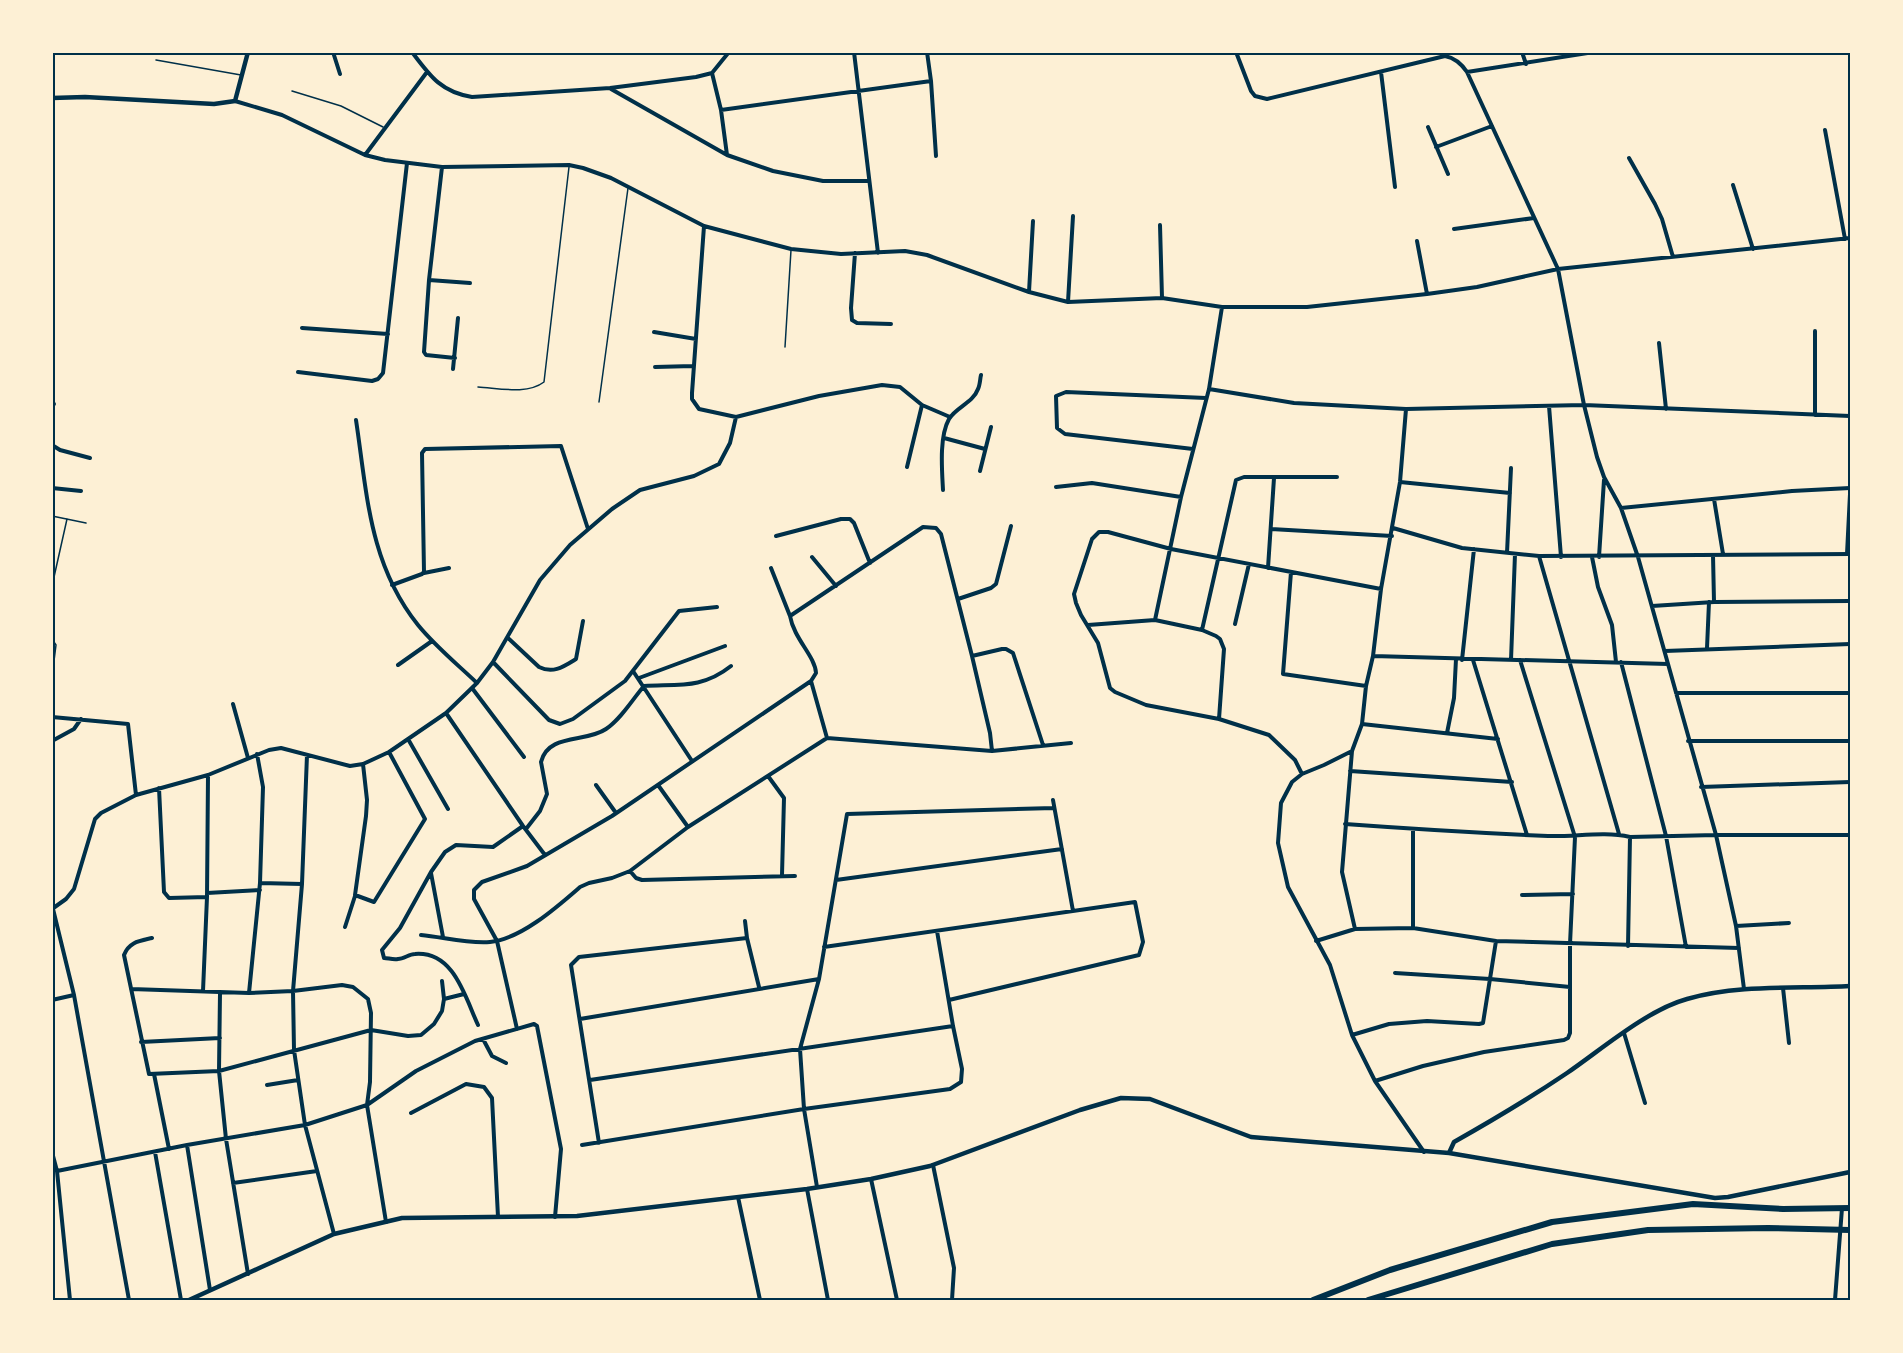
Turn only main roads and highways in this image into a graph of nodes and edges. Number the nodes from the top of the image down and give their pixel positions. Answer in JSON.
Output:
{"nodes":[{"id":1,"x":1851,"y":1208,"type":"edge"},
{"id":2,"x":1851,"y":1230,"type":"edge"},
{"id":3,"x":1313,"y":1300,"type":"edge"},
{"id":4,"x":1368,"y":1300,"type":"edge"}],
"edges":[{"from":1,"to":3,"type":"main road"},
{"from":2,"to":4,"type":"main road"}]}
